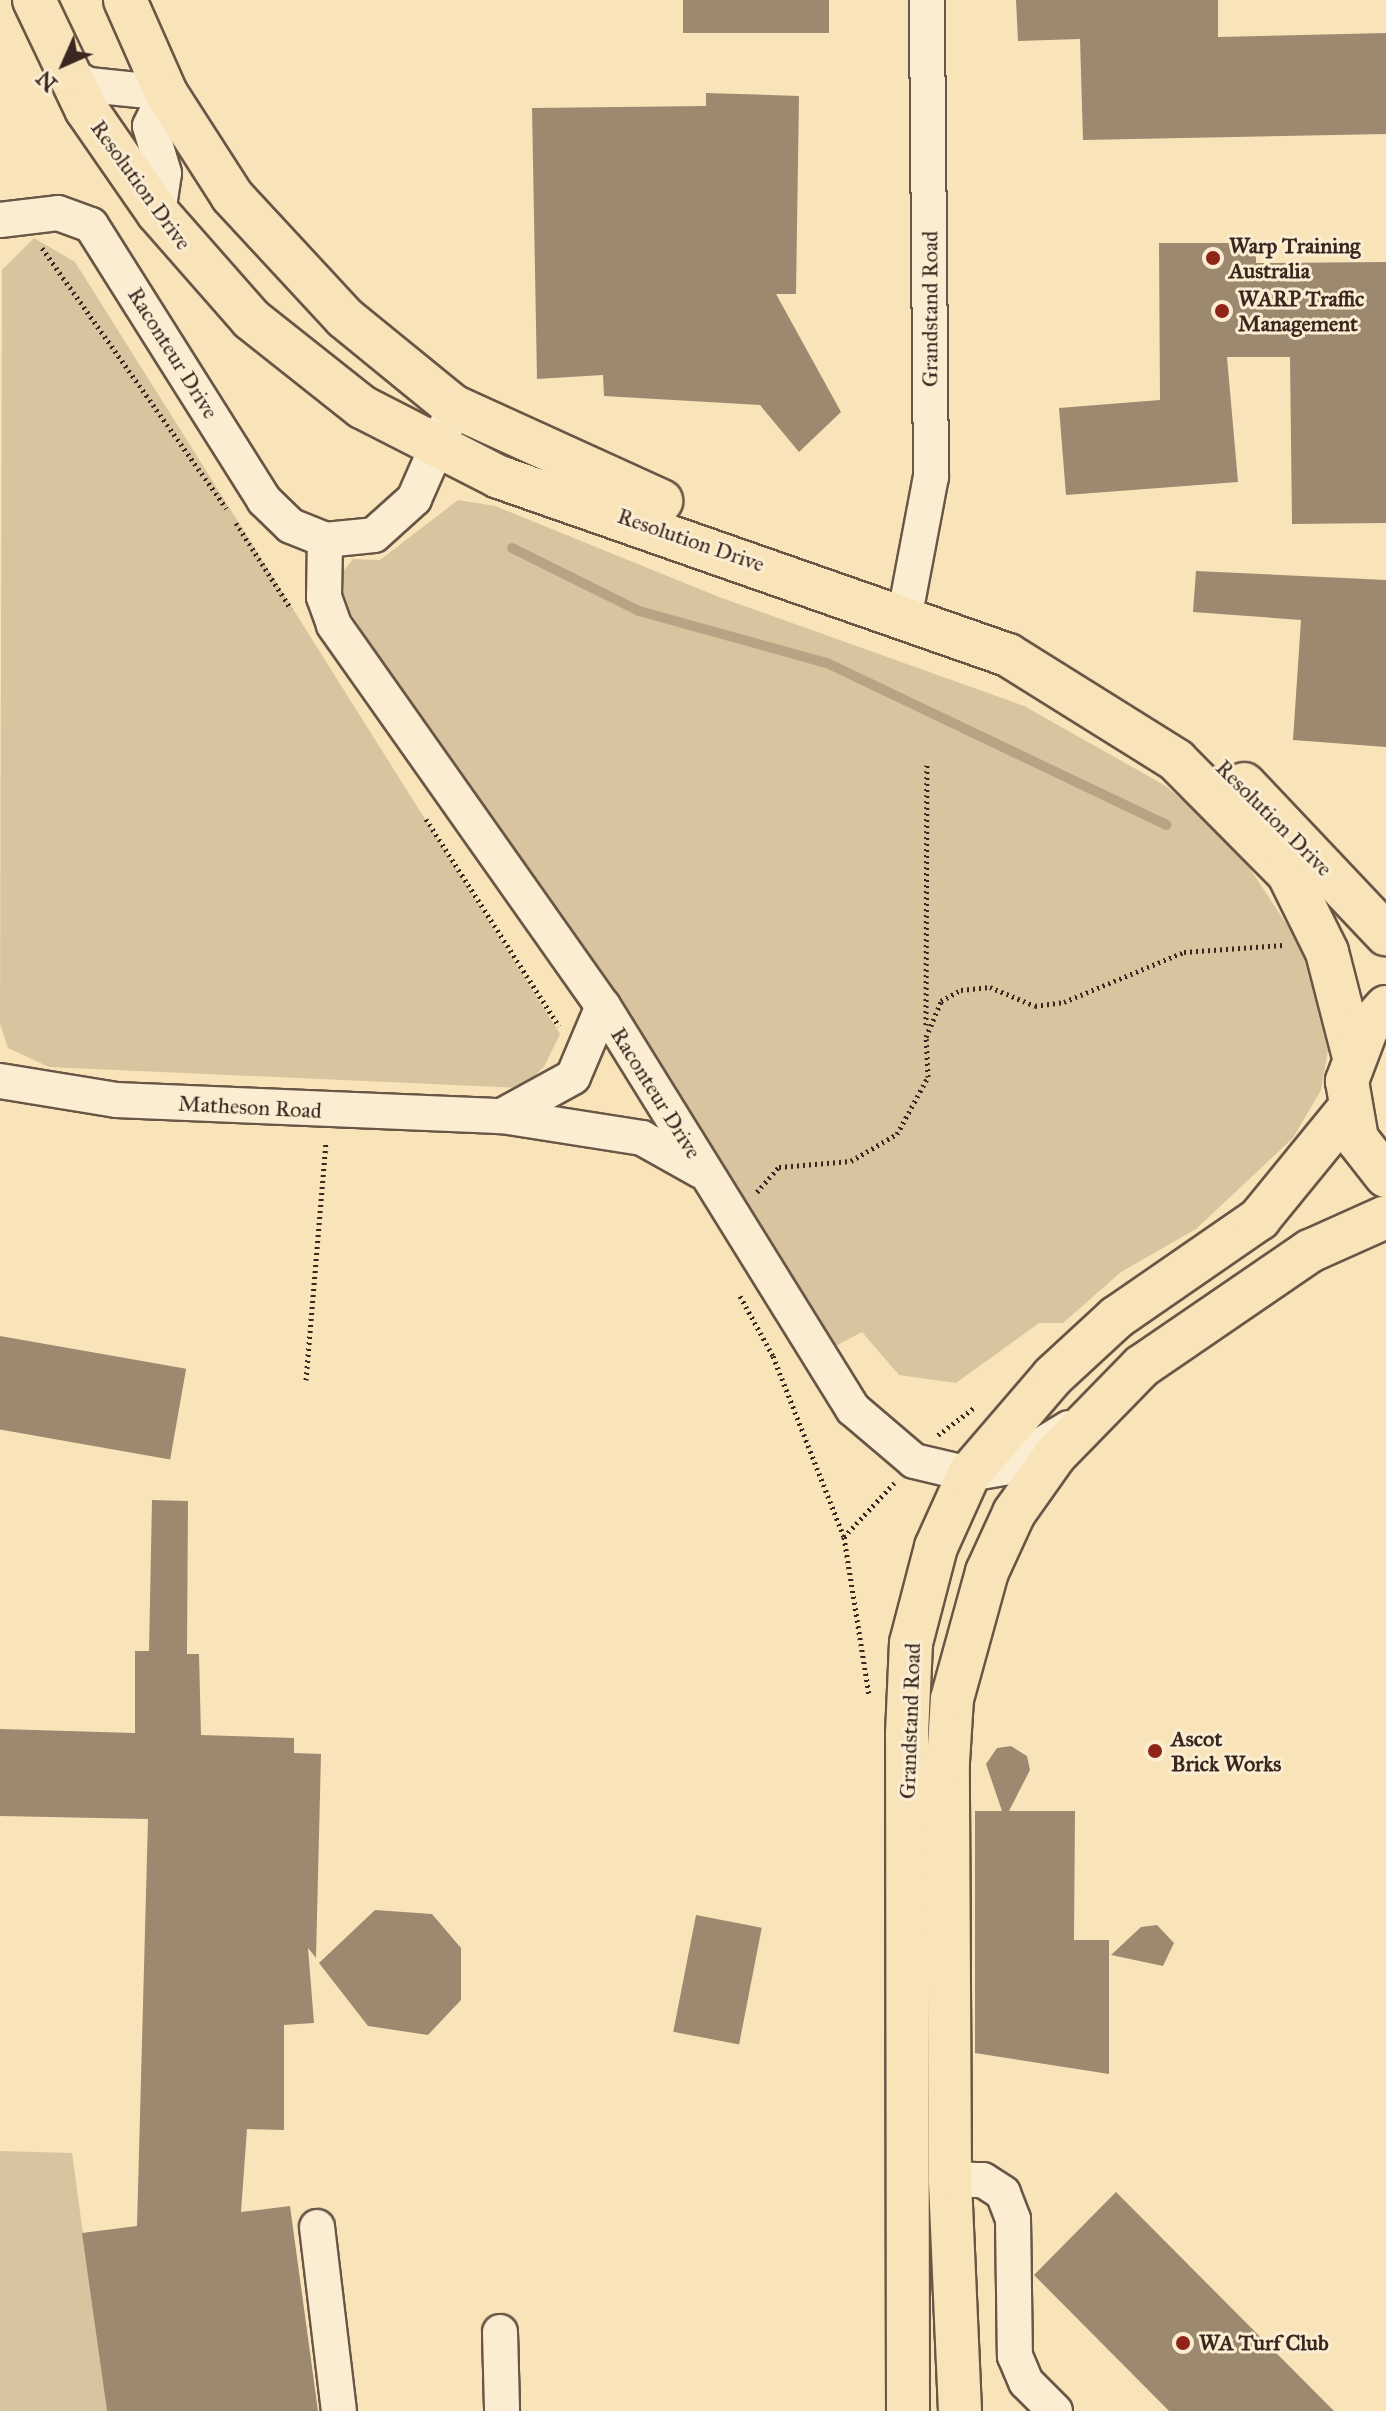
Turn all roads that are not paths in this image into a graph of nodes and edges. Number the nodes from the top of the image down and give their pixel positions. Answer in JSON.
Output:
{"nodes":[{"id":1,"x":34,"y":0,"type":"edge"},
{"id":2,"x":125,"y":0,"type":"edge"},
{"id":3,"x":927,"y":0,"type":"edge"},
{"id":4,"x":66,"y":73,"type":"junction"},
{"id":5,"x":166,"y":93,"type":"junction"},
{"id":6,"x":158,"y":213,"type":"junction"},
{"id":7,"x":0,"y":220,"type":"edge"},
{"id":8,"x":453,"y":406,"type":"junction"},
{"id":9,"x":436,"y":451,"type":"junction"},
{"id":10,"x":325,"y":540,"type":"junction"},
{"id":11,"x":910,"y":602,"type":"junction"},
{"id":12,"x":1386,"y":934,"type":"edge"},
{"id":13,"x":603,"y":1006,"type":"junction"},
{"id":14,"x":1386,"y":1007,"type":"edge"},
{"id":15,"x":1353,"y":1053,"type":"junction"},
{"id":16,"x":0,"y":1081,"type":"edge"},
{"id":17,"x":1348,"y":1110,"type":"junction"},
{"id":18,"x":502,"y":1116,"type":"junction"},
{"id":19,"x":708,"y":1176,"type":"junction"},
{"id":20,"x":1386,"y":1176,"type":"edge"},
{"id":21,"x":1386,"y":1217,"type":"edge"},
{"id":22,"x":1095,"y":1409,"type":"junction"},
{"id":23,"x":969,"y":1474,"type":"junction"},
{"id":24,"x":950,"y":2179,"type":"junction"},
{"id":25,"x":317,"y":2227,"type":"dead end"},
{"id":26,"x":500,"y":2332,"type":"dead end"},
{"id":27,"x":339,"y":2411,"type":"edge"},
{"id":28,"x":502,"y":2411,"type":"edge"},
{"id":29,"x":908,"y":2411,"type":"edge"},
{"id":30,"x":960,"y":2411,"type":"edge"},
{"id":31,"x":1055,"y":2411,"type":"edge"}],
"edges":[{"from":1,"to":4,"type":"main road","name":"Resolution Drive"},
{"from":2,"to":5,"type":"main road","name":"Resolution Drive"},
{"from":3,"to":11,"type":"street","name":"Grandstand Road"},
{"from":4,"to":5,"type":"street"},
{"from":4,"to":6,"type":"main road","name":"Resolution Drive"},
{"from":5,"to":6,"type":"street"},
{"from":5,"to":8,"type":"main road","name":"Resolution Drive"},
{"from":6,"to":9,"type":"main road","name":"Resolution Drive"},
{"from":7,"to":10,"type":"street","name":"Raconteur Drive"},
{"from":8,"to":9,"type":"street","name":"Raconteur Drive"},
{"from":8,"to":11,"type":"main road","name":"Resolution Drive"},
{"from":9,"to":10,"type":"street","name":"Raconteur Drive"},
{"from":9,"to":11,"type":"main road","name":"Resolution Drive"},
{"from":10,"to":13,"type":"street","name":"Raconteur Drive"},
{"from":11,"to":12,"type":"main road","name":"Resolution Drive"},
{"from":11,"to":15,"type":"main road","name":"Resolution Drive"},
{"from":13,"to":18,"type":"street"},
{"from":13,"to":19,"type":"street","name":"Raconteur Drive"},
{"from":14,"to":15,"type":"main road"},
{"from":15,"to":17,"type":"main road"},
{"from":16,"to":18,"type":"street","name":"Matheson Road"},
{"from":17,"to":20,"type":"main road"},
{"from":17,"to":23,"type":"main road","name":"Grandstand Road"},
{"from":18,"to":19,"type":"street","name":"Matheson Road"},
{"from":19,"to":23,"type":"street","name":"Raconteur Drive"},
{"from":21,"to":22,"type":"main road","name":"Grandstand Road"},
{"from":22,"to":23,"type":"street","name":"Raconteur Drive"},
{"from":22,"to":24,"type":"main road","name":"Grandstand Road"},
{"from":23,"to":29,"type":"main road","name":"Grandstand Road"},
{"from":24,"to":30,"type":"main road","name":"Grandstand Road"},
{"from":24,"to":31,"type":"street"},
{"from":25,"to":27,"type":"street"},
{"from":26,"to":28,"type":"street"}]}
